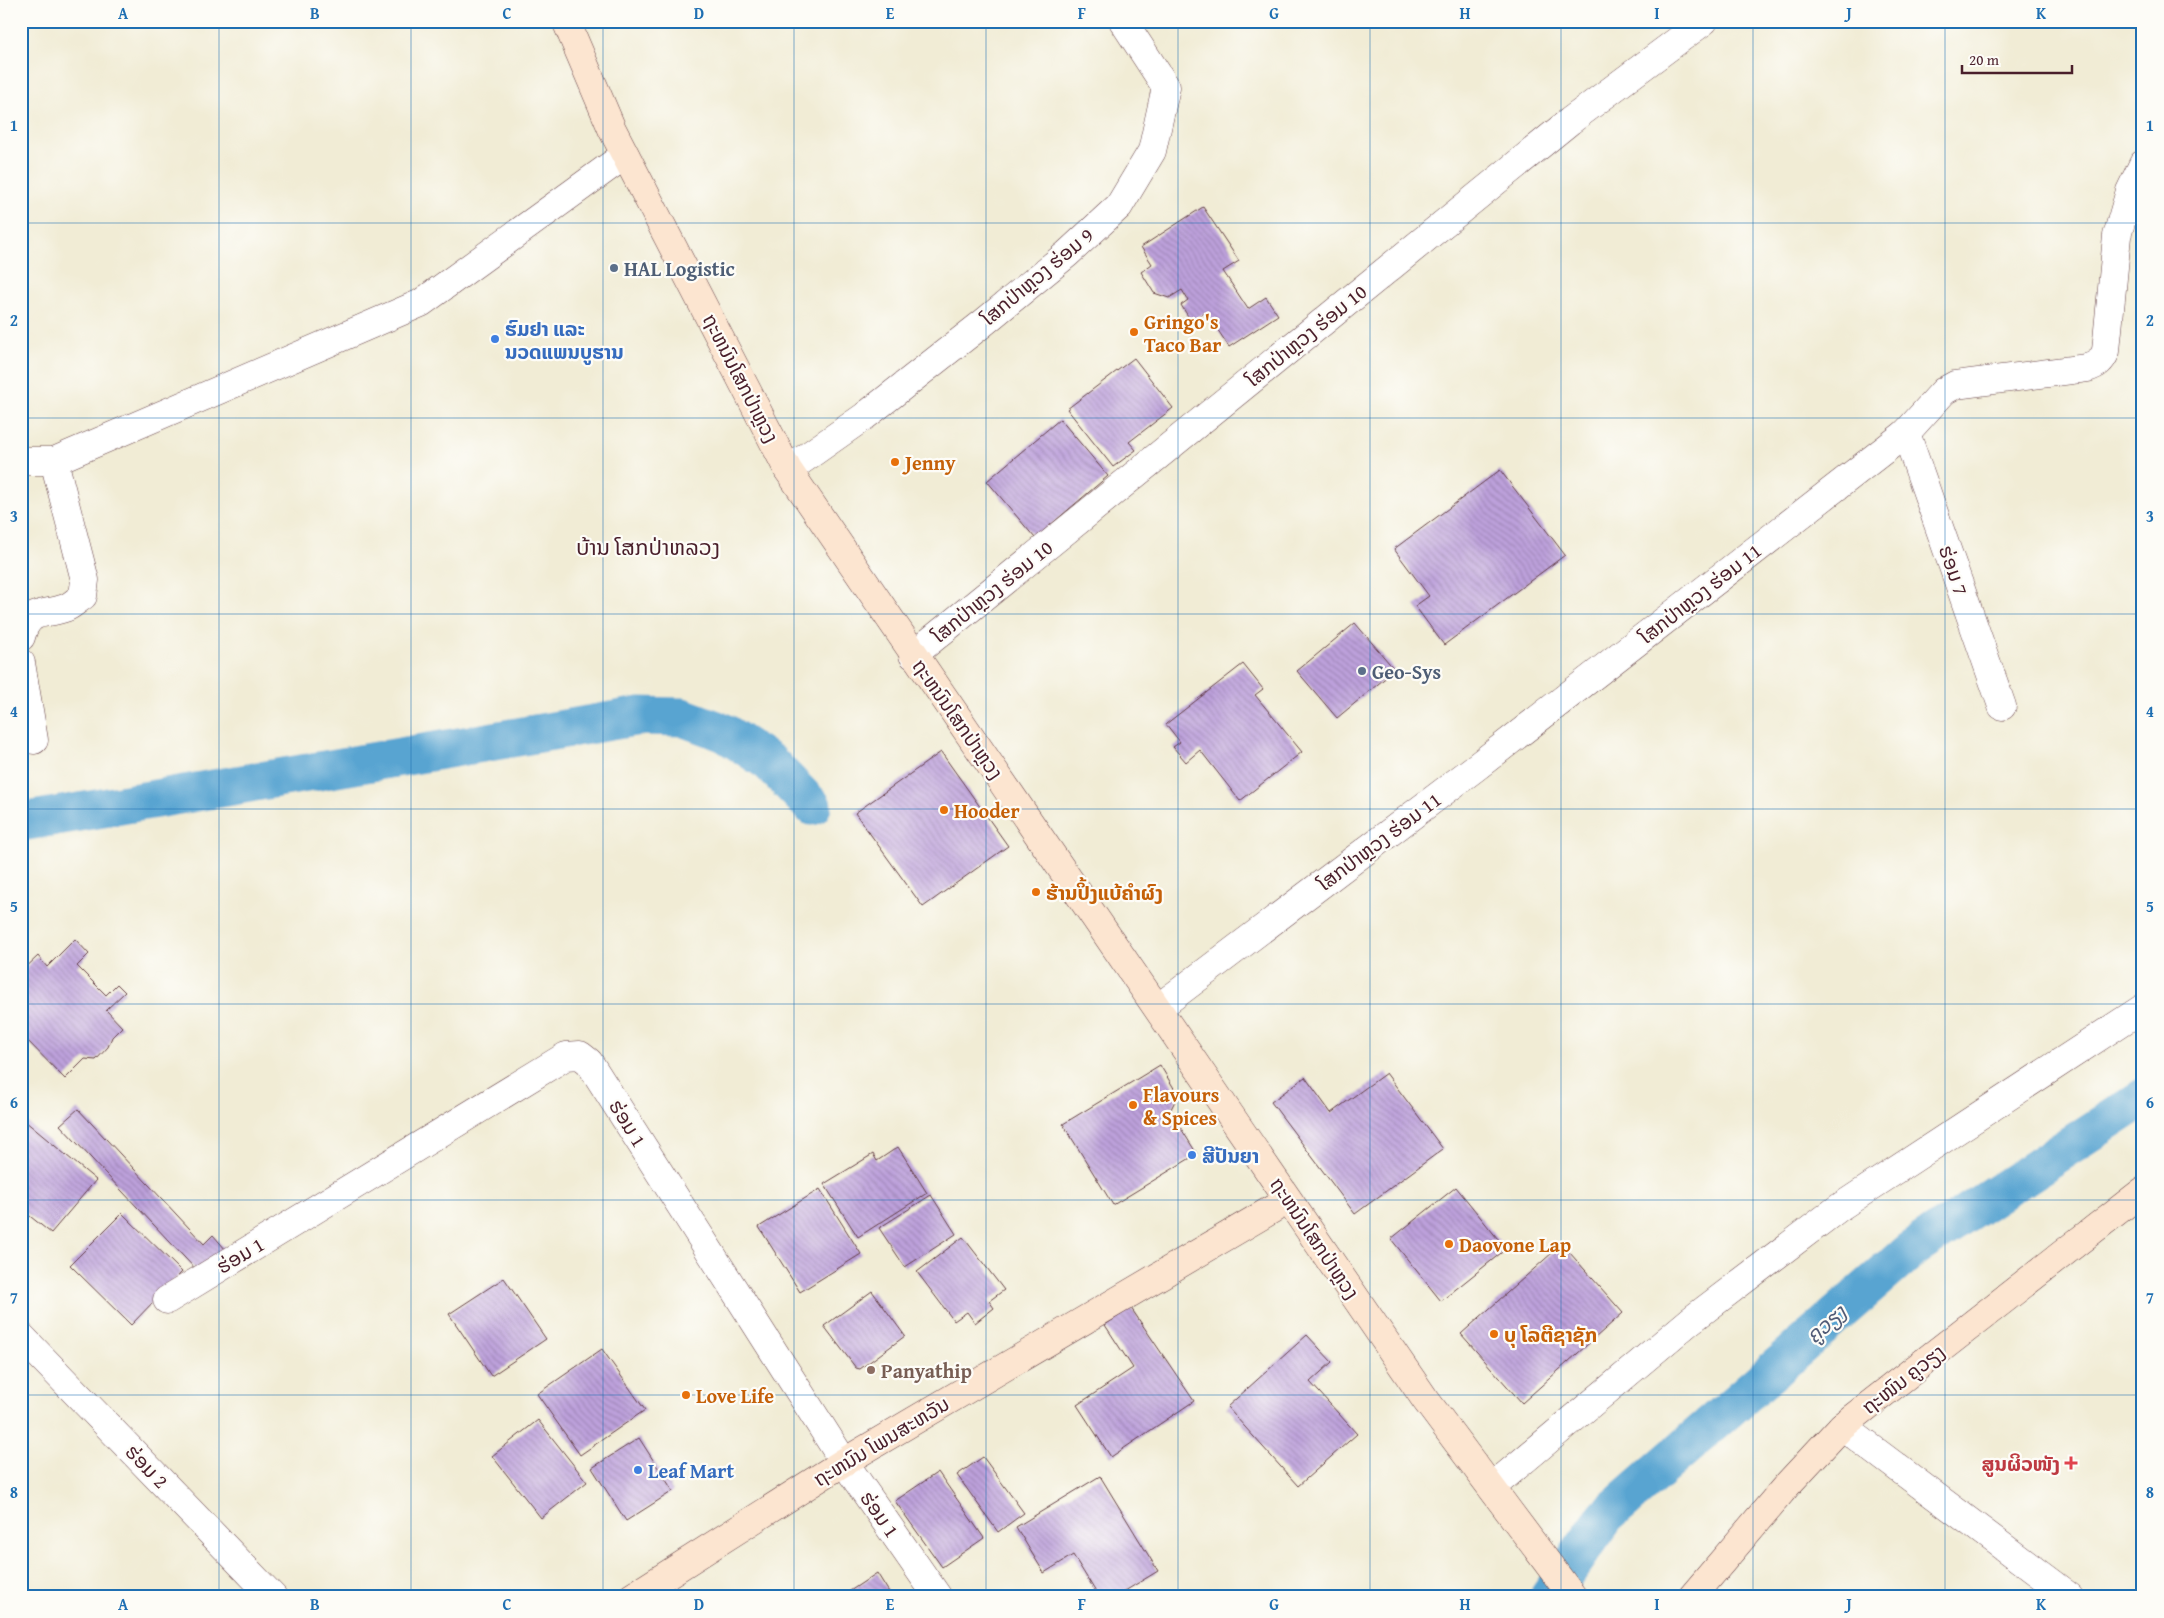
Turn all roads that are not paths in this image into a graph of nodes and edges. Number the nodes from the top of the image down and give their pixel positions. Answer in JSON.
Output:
{"nodes":[{"id":1,"x":566,"y":21,"type":"edge"},
{"id":2,"x":1123,"y":21,"type":"edge"},
{"id":3,"x":1704,"y":21,"type":"edge"},
{"id":4,"x":626,"y":155,"type":"junction"},
{"id":5,"x":2143,"y":164,"type":"edge"},
{"id":6,"x":1906,"y":433,"type":"junction"},
{"id":7,"x":21,"y":461,"type":"edge"},
{"id":8,"x":54,"y":461,"type":"junction"},
{"id":9,"x":788,"y":470,"type":"junction"},
{"id":10,"x":21,"y":637,"type":"edge"},
{"id":11,"x":914,"y":655,"type":"junction"},
{"id":12,"x":21,"y":664,"type":"edge"},
{"id":13,"x":2002,"y":706,"type":"dead end"},
{"id":14,"x":34,"y":740,"type":"dead end"},
{"id":15,"x":1158,"y":1008,"type":"junction"},
{"id":16,"x":2143,"y":1008,"type":"edge"},
{"id":17,"x":2143,"y":1191,"type":"edge"},
{"id":18,"x":1288,"y":1200,"type":"junction"},
{"id":19,"x":166,"y":1300,"type":"dead end"},
{"id":20,"x":21,"y":1336,"type":"edge"},
{"id":21,"x":1842,"y":1426,"type":"junction"},
{"id":22,"x":844,"y":1462,"type":"junction"},
{"id":23,"x":1492,"y":1486,"type":"junction"},
{"id":24,"x":273,"y":1597,"type":"edge"},
{"id":25,"x":632,"y":1597,"type":"edge"},
{"id":26,"x":938,"y":1597,"type":"edge"},
{"id":27,"x":1573,"y":1597,"type":"edge"},
{"id":28,"x":1692,"y":1597,"type":"edge"},
{"id":29,"x":2070,"y":1597,"type":"edge"}],
"edges":[{"from":1,"to":4,"type":"street","name":"ຖະຫນົນໂສກປ່າຫຼວງ"},
{"from":2,"to":9,"type":"street","name":"ໂສກປ່າຫຼວງ ຮ່ອມ 9"},
{"from":3,"to":11,"type":"street","name":"ໂສກປ່າຫຼວງ ຮ່ອມ 10"},
{"from":4,"to":8,"type":"street"},
{"from":4,"to":9,"type":"street","name":"ຖະຫນົນໂສກປ່າຫຼວງ"},
{"from":5,"to":6,"type":"street","name":"ໂສກປ່າຫຼວງ ຮ່ອມ 11"},
{"from":6,"to":13,"type":"street","name":"ຮ່ອມ 7"},
{"from":6,"to":15,"type":"street","name":"ໂສກປ່າຫຼວງ ຮ່ອມ 11"},
{"from":7,"to":8,"type":"street"},
{"from":8,"to":10,"type":"street"},
{"from":9,"to":11,"type":"street","name":"ຖະຫນົນໂສກປ່າຫຼວງ"},
{"from":11,"to":15,"type":"street","name":"ຖະຫນົນໂສກປ່າຫຼວງ"},
{"from":12,"to":14,"type":"street"},
{"from":15,"to":18,"type":"street","name":"ຖະຫນົນໂສກປ່າຫຼວງ"},
{"from":16,"to":23,"type":"street"},
{"from":17,"to":21,"type":"street","name":"ຖະໜົນ ຄູວຽງ"},
{"from":18,"to":22,"type":"street","name":"ຖະຫນົນ ໂພນສະຫວັນ"},
{"from":18,"to":23,"type":"street","name":"ຖະຫນົນໂສກປ່າຫຼວງ"},
{"from":19,"to":22,"type":"street","name":"ຮ່ອມ 1"},
{"from":20,"to":24,"type":"street","name":"ຮ່ອມ 2"},
{"from":21,"to":28,"type":"street","name":"ຖະໜົນ ຄູວຽງ"},
{"from":21,"to":29,"type":"street"},
{"from":22,"to":25,"type":"street","name":"ຖະຫນົນ ໂພນສະຫວັນ"},
{"from":22,"to":26,"type":"street","name":"ຮ່ອມ 1"},
{"from":23,"to":27,"type":"street","name":"ຖະຫນົນໂສກປ່າຫຼວງ"}]}
